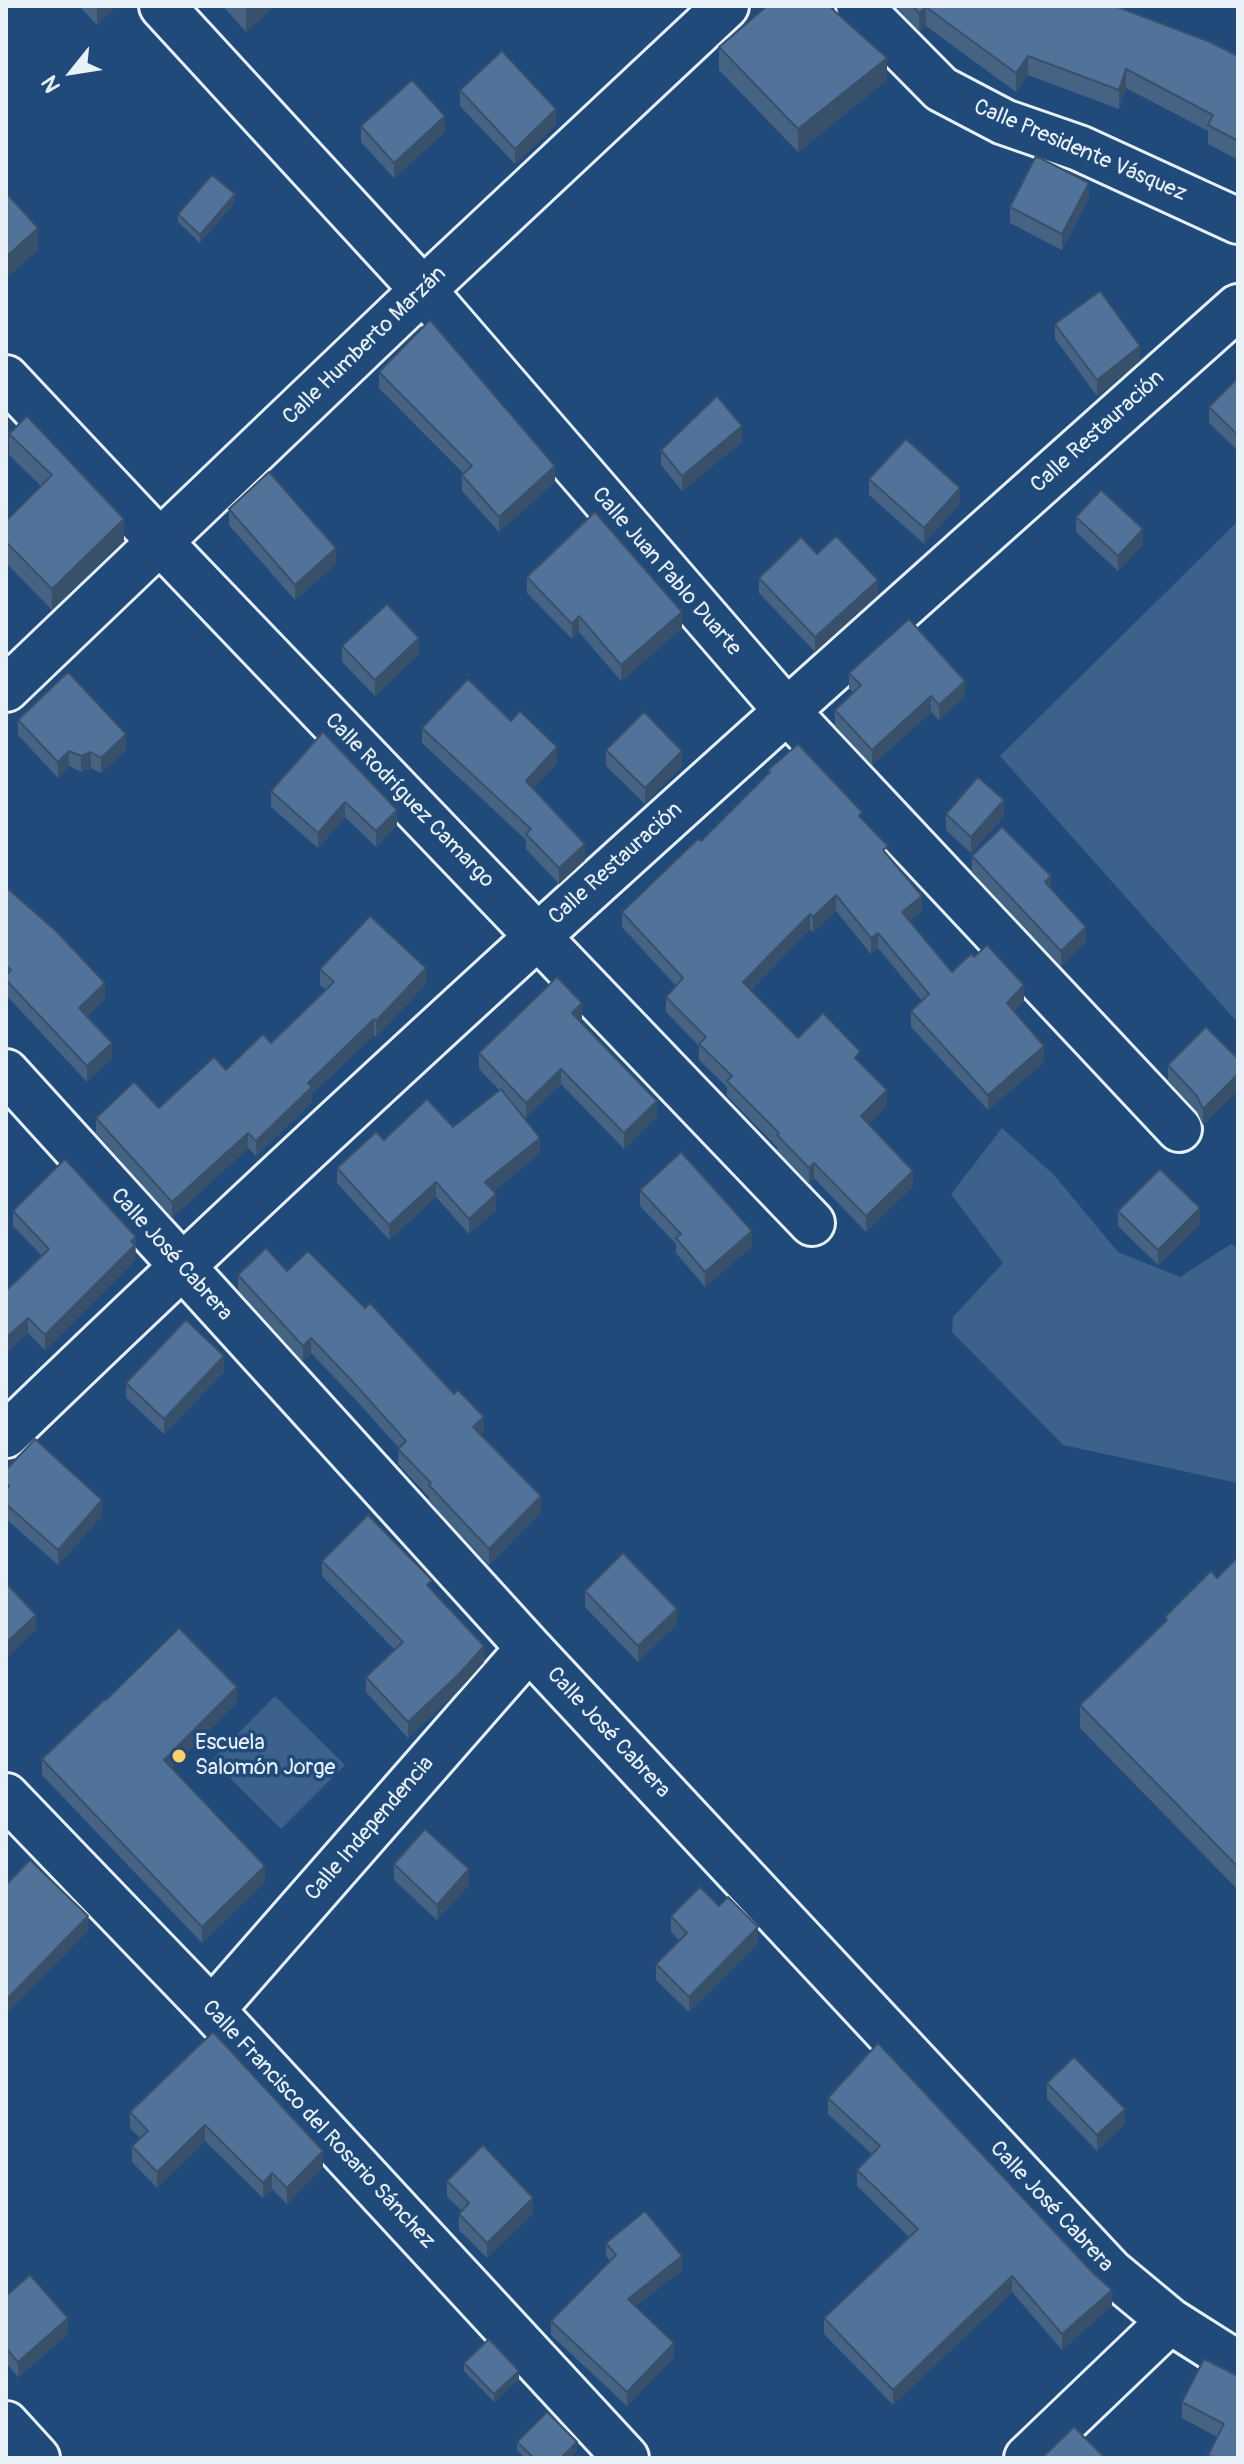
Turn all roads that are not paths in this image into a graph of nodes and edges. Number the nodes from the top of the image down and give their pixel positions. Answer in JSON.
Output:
{"nodes":[{"id":1,"x":162,"y":6,"type":"edge"},
{"id":2,"x":726,"y":6,"type":"edge"},
{"id":3,"x":859,"y":6,"type":"edge"},
{"id":4,"x":1238,"y":221,"type":"edge"},
{"id":5,"x":423,"y":290,"type":"junction"},
{"id":6,"x":1238,"y":307,"type":"edge"},
{"id":7,"x":6,"y":378,"type":"edge"},
{"id":8,"x":161,"y":543,"type":"junction"},
{"id":9,"x":6,"y":689,"type":"edge"},
{"id":10,"x":786,"y":710,"type":"junction"},
{"id":11,"x":538,"y":934,"type":"junction"},
{"id":12,"x":6,"y":1072,"type":"edge"},
{"id":13,"x":1179,"y":1129,"type":"dead end"},
{"id":14,"x":812,"y":1223,"type":"dead end"},
{"id":15,"x":180,"y":1266,"type":"junction"},
{"id":16,"x":6,"y":1435,"type":"edge"},
{"id":17,"x":529,"y":1648,"type":"junction"},
{"id":18,"x":6,"y":1796,"type":"edge"},
{"id":19,"x":212,"y":2010,"type":"junction"},
{"id":20,"x":1170,"y":2321,"type":"junction"},
{"id":21,"x":1238,"y":2364,"type":"edge"},
{"id":22,"x":6,"y":2424,"type":"edge"},
{"id":23,"x":37,"y":2458,"type":"edge"},
{"id":24,"x":626,"y":2458,"type":"edge"},
{"id":25,"x":1027,"y":2458,"type":"edge"}],
"edges":[{"from":1,"to":5,"type":"street","name":"Calle Juan Pablo Duarte"},
{"from":2,"to":5,"type":"street","name":"Calle Humberto Marzán"},
{"from":3,"to":4,"type":"street","name":"Calle Presidente Vásquez"},
{"from":5,"to":8,"type":"street","name":"Calle Humberto Marzán"},
{"from":5,"to":10,"type":"street","name":"Calle Juan Pablo Duarte"},
{"from":6,"to":10,"type":"street","name":"Calle Restauración"},
{"from":7,"to":8,"type":"street","name":"Calle Rodríguez Camargo"},
{"from":8,"to":9,"type":"street","name":"Calle Humberto Marzán"},
{"from":8,"to":11,"type":"street","name":"Calle Rodríguez Camargo"},
{"from":10,"to":11,"type":"street","name":"Calle Restauración"},
{"from":10,"to":13,"type":"street","name":"Calle Juan Pablo Duarte"},
{"from":11,"to":14,"type":"street","name":"Calle Rodríguez Camargo"},
{"from":11,"to":15,"type":"street","name":"Calle Restauración"},
{"from":12,"to":15,"type":"street","name":"Calle José Cabrera"},
{"from":15,"to":16,"type":"street","name":"Calle Restauración"},
{"from":15,"to":17,"type":"street","name":"Calle José Cabrera"},
{"from":17,"to":19,"type":"street","name":"Calle Independencia"},
{"from":17,"to":20,"type":"street","name":"Calle José Cabrera"},
{"from":18,"to":19,"type":"street","name":"Calle Francisco del Rosario Sánchez"},
{"from":19,"to":24,"type":"street","name":"Calle Francisco del Rosario Sánchez"},
{"from":20,"to":21,"type":"street","name":"Calle José Cabrera"},
{"from":20,"to":25,"type":"street"},
{"from":22,"to":23,"type":"street"}]}
